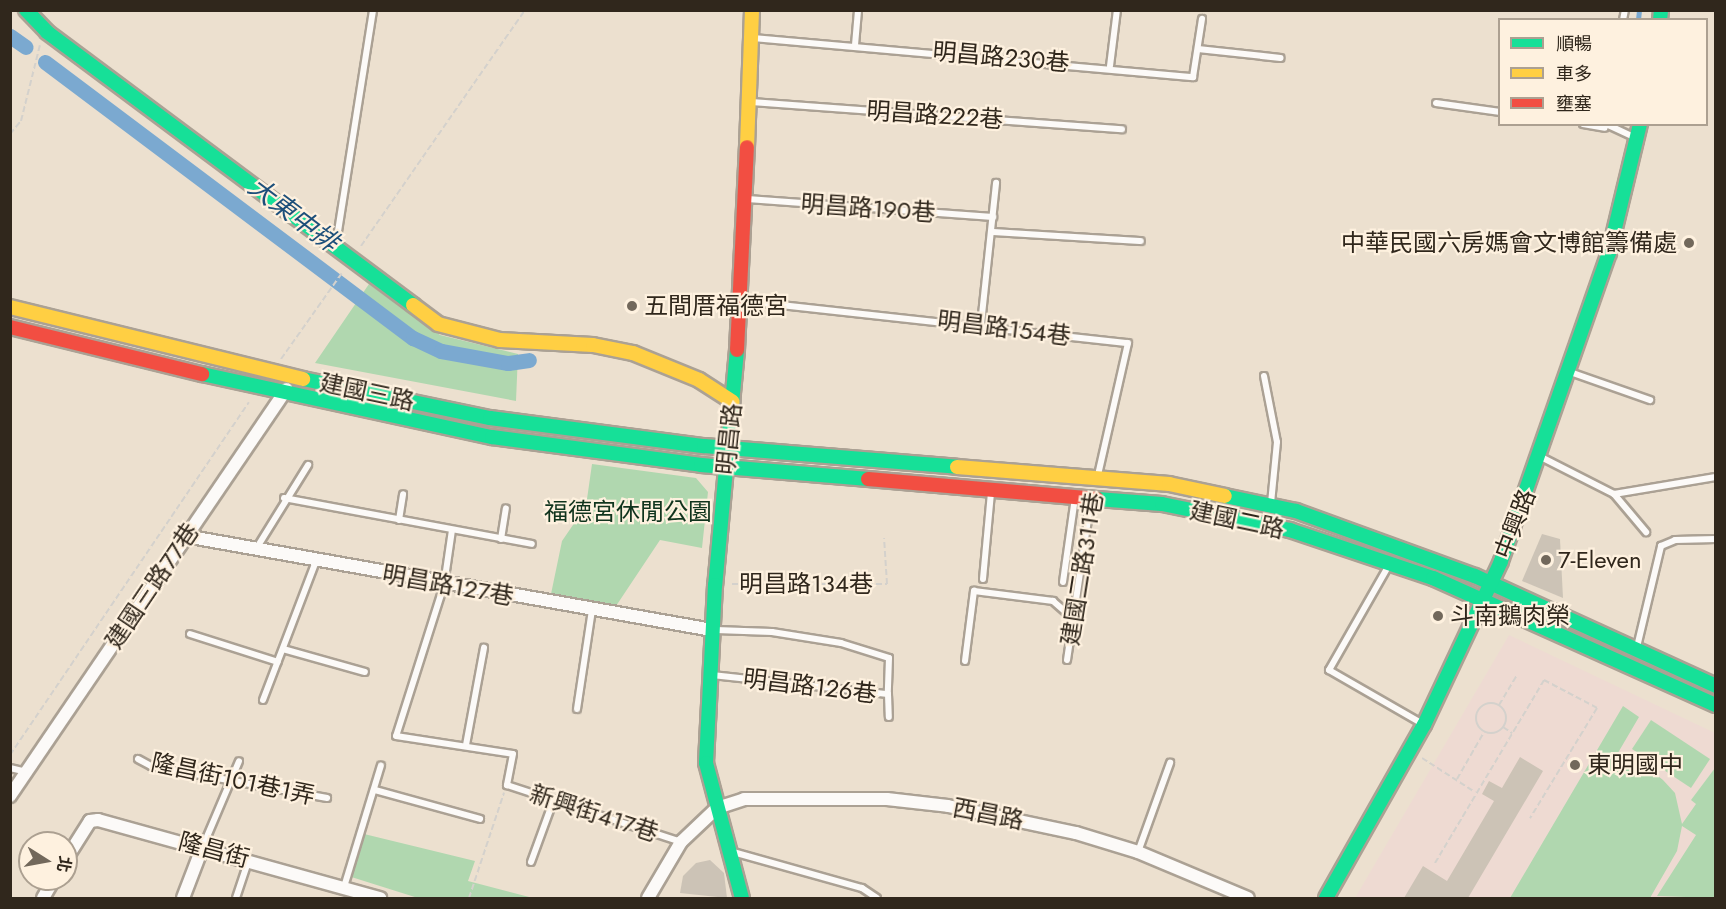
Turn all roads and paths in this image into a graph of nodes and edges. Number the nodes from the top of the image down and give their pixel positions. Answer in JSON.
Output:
{"nodes":[{"id":1,"x":26,"y":10,"type":"edge"},
{"id":2,"x":374,"y":10,"type":"edge"},
{"id":3,"x":525,"y":10,"type":"edge"},
{"id":4,"x":752,"y":10,"type":"edge"},
{"id":5,"x":858,"y":10,"type":"edge"},
{"id":6,"x":1117,"y":10,"type":"edge"},
{"id":7,"x":1202,"y":19,"type":"dead end"},
{"id":8,"x":47,"y":32,"type":"junction"},
{"id":9,"x":750,"y":38,"type":"junction"},
{"id":10,"x":855,"y":45,"type":"junction"},
{"id":11,"x":1198,"y":49,"type":"junction"},
{"id":12,"x":1281,"y":58,"type":"dead end"},
{"id":13,"x":1110,"y":66,"type":"junction"},
{"id":14,"x":748,"y":102,"type":"junction"},
{"id":15,"x":1436,"y":103,"type":"dead end"},
{"id":16,"x":1498,"y":112,"type":"edge"},
{"id":17,"x":1606,"y":126,"type":"edge"},
{"id":18,"x":1122,"y":129,"type":"dead end"},
{"id":19,"x":1638,"y":131,"type":"edge"},
{"id":20,"x":10,"y":134,"type":"edge"},
{"id":21,"x":996,"y":183,"type":"dead end"},
{"id":22,"x":744,"y":198,"type":"junction"},
{"id":23,"x":993,"y":217,"type":"junction"},
{"id":24,"x":992,"y":232,"type":"junction"},
{"id":25,"x":1141,"y":241,"type":"dead end"},
{"id":26,"x":336,"y":244,"type":"junction"},
{"id":27,"x":353,"y":257,"type":"junction"},
{"id":28,"x":742,"y":300,"type":"junction"},
{"id":29,"x":10,"y":307,"type":"edge"},
{"id":30,"x":981,"y":324,"type":"junction"},
{"id":31,"x":10,"y":327,"type":"edge"},
{"id":32,"x":269,"y":371,"type":"junction"},
{"id":33,"x":1569,"y":372,"type":"junction"},
{"id":34,"x":1264,"y":376,"type":"dead end"},
{"id":35,"x":292,"y":377,"type":"junction"},
{"id":36,"x":259,"y":387,"type":"junction"},
{"id":37,"x":285,"y":394,"type":"junction"},
{"id":38,"x":1650,"y":400,"type":"dead end"},
{"id":39,"x":733,"y":402,"type":"junction"},
{"id":40,"x":728,"y":448,"type":"junction"},
{"id":41,"x":1540,"y":457,"type":"junction"},
{"id":42,"x":308,"y":465,"type":"dead end"},
{"id":43,"x":726,"y":467,"type":"junction"},
{"id":44,"x":1097,"y":477,"type":"junction"},
{"id":45,"x":1716,"y":477,"type":"edge"},
{"id":46,"x":992,"y":489,"type":"junction"},
{"id":47,"x":404,"y":494,"type":"dead end"},
{"id":48,"x":1614,"y":494,"type":"junction"},
{"id":49,"x":1075,"y":495,"type":"junction"},
{"id":50,"x":1092,"y":496,"type":"junction"},
{"id":51,"x":284,"y":498,"type":"junction"},
{"id":52,"x":1270,"y":505,"type":"junction"},
{"id":53,"x":507,"y":508,"type":"dead end"},
{"id":54,"x":399,"y":520,"type":"junction"},
{"id":55,"x":452,"y":530,"type":"junction"},
{"id":56,"x":1646,"y":532,"type":"dead end"},
{"id":57,"x":185,"y":536,"type":"junction"},
{"id":58,"x":501,"y":538,"type":"junction"},
{"id":59,"x":884,"y":538,"type":"dead end"},
{"id":60,"x":1716,"y":539,"type":"edge"},
{"id":61,"x":532,"y":544,"type":"dead end"},
{"id":62,"x":256,"y":549,"type":"junction"},
{"id":63,"x":316,"y":561,"type":"junction"},
{"id":64,"x":1391,"y":562,"type":"junction"},
{"id":65,"x":983,"y":579,"type":"dead end"},
{"id":66,"x":1063,"y":582,"type":"dead end"},
{"id":67,"x":1492,"y":584,"type":"junction"},
{"id":68,"x":444,"y":585,"type":"junction"},
{"id":69,"x":714,"y":585,"type":"junction"},
{"id":70,"x":1484,"y":601,"type":"junction"},
{"id":71,"x":592,"y":610,"type":"junction"},
{"id":72,"x":1074,"y":619,"type":"junction"},
{"id":73,"x":712,"y":630,"type":"junction"},
{"id":74,"x":190,"y":634,"type":"dead end"},
{"id":75,"x":484,"y":648,"type":"dead end"},
{"id":76,"x":283,"y":650,"type":"junction"},
{"id":77,"x":1636,"y":650,"type":"junction"},
{"id":78,"x":1067,"y":660,"type":"dead end"},
{"id":79,"x":965,"y":661,"type":"dead end"},
{"id":80,"x":278,"y":662,"type":"junction"},
{"id":81,"x":365,"y":672,"type":"dead end"},
{"id":82,"x":710,"y":674,"type":"junction"},
{"id":83,"x":1517,"y":675,"type":"dead end"},
{"id":84,"x":1716,"y":686,"type":"edge"},
{"id":85,"x":888,"y":694,"type":"junction"},
{"id":86,"x":263,"y":700,"type":"dead end"},
{"id":87,"x":1499,"y":705,"type":"junction"},
{"id":88,"x":1716,"y":705,"type":"edge"},
{"id":89,"x":577,"y":709,"type":"dead end"},
{"id":90,"x":890,"y":717,"type":"dead end"},
{"id":91,"x":1424,"y":725,"type":"junction"},
{"id":92,"x":1503,"y":728,"type":"junction"},
{"id":93,"x":1485,"y":732,"type":"junction"},
{"id":94,"x":1512,"y":733,"type":"junction"},
{"id":95,"x":466,"y":745,"type":"junction"},
{"id":96,"x":1409,"y":751,"type":"junction"},
{"id":97,"x":10,"y":755,"type":"edge"},
{"id":98,"x":138,"y":759,"type":"dead end"},
{"id":99,"x":239,"y":761,"type":"dead end"},
{"id":100,"x":1170,"y":763,"type":"dead end"},
{"id":101,"x":381,"y":765,"type":"dead end"},
{"id":102,"x":10,"y":768,"type":"edge"},
{"id":103,"x":27,"y":772,"type":"junction"},
{"id":104,"x":1457,"y":779,"type":"junction"},
{"id":105,"x":231,"y":780,"type":"junction"},
{"id":106,"x":507,"y":785,"type":"junction"},
{"id":107,"x":375,"y":790,"type":"junction"},
{"id":108,"x":1476,"y":793,"type":"junction"},
{"id":109,"x":10,"y":796,"type":"edge"},
{"id":110,"x":327,"y":798,"type":"dead end"},
{"id":111,"x":554,"y":799,"type":"junction"},
{"id":112,"x":717,"y":808,"type":"junction"},
{"id":113,"x":1530,"y":818,"type":"dead end"},
{"id":114,"x":480,"y":819,"type":"dead end"},
{"id":115,"x":78,"y":840,"type":"edge"},
{"id":116,"x":681,"y":842,"type":"junction"},
{"id":117,"x":203,"y":846,"type":"junction"},
{"id":118,"x":730,"y":851,"type":"junction"},
{"id":119,"x":1138,"y":852,"type":"junction"},
{"id":120,"x":249,"y":859,"type":"junction"},
{"id":121,"x":531,"y":862,"type":"dead end"},
{"id":122,"x":1435,"y":863,"type":"dead end"},
{"id":123,"x":342,"y":893,"type":"edge"},
{"id":124,"x":183,"y":898,"type":"edge"},
{"id":125,"x":236,"y":898,"type":"edge"},
{"id":126,"x":380,"y":898,"type":"edge"},
{"id":127,"x":469,"y":898,"type":"edge"},
{"id":128,"x":648,"y":898,"type":"edge"},
{"id":129,"x":742,"y":898,"type":"edge"},
{"id":130,"x":877,"y":898,"type":"edge"},
{"id":131,"x":1248,"y":898,"type":"edge"},
{"id":132,"x":1326,"y":898,"type":"edge"}],
"edges":[{"from":1,"to":8,"type":"street"},
{"from":2,"to":26,"type":"lane"},
{"from":3,"to":27,"type":"path"},
{"from":4,"to":9,"type":"street","name":"明昌路"},
{"from":5,"to":10,"type":"lane"},
{"from":6,"to":13,"type":"lane"},
{"from":7,"to":11,"type":"lane","name":"明昌路230巷"},
{"from":8,"to":20,"type":"path"},
{"from":8,"to":26,"type":"street"},
{"from":9,"to":10,"type":"lane","name":"明昌路230巷"},
{"from":9,"to":14,"type":"street","name":"明昌路"},
{"from":10,"to":13,"type":"lane","name":"明昌路230巷"},
{"from":11,"to":12,"type":"lane"},
{"from":11,"to":13,"type":"lane","name":"明昌路230巷"},
{"from":14,"to":18,"type":"lane","name":"明昌路222巷"},
{"from":14,"to":22,"type":"street","name":"明昌路"},
{"from":15,"to":16,"type":"lane"},
{"from":17,"to":19,"type":"lane"},
{"from":19,"to":33,"type":"street","name":"中興路"},
{"from":21,"to":23,"type":"lane"},
{"from":22,"to":23,"type":"lane","name":"明昌路190巷"},
{"from":22,"to":28,"type":"street","name":"明昌路"},
{"from":23,"to":24,"type":"lane"},
{"from":24,"to":25,"type":"lane"},
{"from":24,"to":30,"type":"lane"},
{"from":26,"to":27,"type":"street"},
{"from":27,"to":32,"type":"path"},
{"from":27,"to":39,"type":"street"},
{"from":28,"to":30,"type":"lane","name":"明昌路154巷"},
{"from":28,"to":39,"type":"street","name":"明昌路"},
{"from":29,"to":32,"type":"street","name":"建國三路"},
{"from":30,"to":44,"type":"lane","name":"明昌路154巷"},
{"from":31,"to":36,"type":"street","name":"建國三路"},
{"from":32,"to":35,"type":"street","name":"建國三路"},
{"from":33,"to":38,"type":"lane"},
{"from":33,"to":41,"type":"street","name":"中興路"},
{"from":34,"to":52,"type":"lane"},
{"from":35,"to":37,"type":"street","name":"建國三路77巷"},
{"from":35,"to":40,"type":"street","name":"建國三路"},
{"from":36,"to":37,"type":"street","name":"建國三路"},
{"from":36,"to":97,"type":"path"},
{"from":37,"to":43,"type":"street","name":"建國三路"},
{"from":37,"to":57,"type":"street","name":"建國三路77巷"},
{"from":39,"to":40,"type":"street","name":"明昌路"},
{"from":40,"to":43,"type":"street","name":"明昌路"},
{"from":40,"to":44,"type":"street","name":"建國二路"},
{"from":41,"to":48,"type":"lane"},
{"from":41,"to":67,"type":"street","name":"中興路"},
{"from":42,"to":51,"type":"lane"},
{"from":43,"to":46,"type":"street","name":"建國二路"},
{"from":43,"to":69,"type":"street","name":"明昌路"},
{"from":44,"to":50,"type":"lane","name":"建國二路311巷"},
{"from":44,"to":52,"type":"street","name":"建國二路"},
{"from":45,"to":48,"type":"lane"},
{"from":46,"to":49,"type":"street","name":"建國二路"},
{"from":46,"to":65,"type":"lane"},
{"from":47,"to":54,"type":"lane"},
{"from":48,"to":56,"type":"lane"},
{"from":49,"to":50,"type":"street","name":"建國二路"},
{"from":49,"to":66,"type":"lane"},
{"from":50,"to":64,"type":"street","name":"建國二路"},
{"from":50,"to":72,"type":"lane","name":"建國二路311巷"},
{"from":51,"to":54,"type":"lane"},
{"from":51,"to":62,"type":"lane"},
{"from":52,"to":67,"type":"street","name":"建國二路"},
{"from":53,"to":58,"type":"lane"},
{"from":54,"to":55,"type":"lane"},
{"from":55,"to":58,"type":"lane"},
{"from":55,"to":68,"type":"lane"},
{"from":57,"to":62,"type":"street","name":"明昌路127巷"},
{"from":57,"to":103,"type":"street","name":"建國三路77巷"},
{"from":58,"to":61,"type":"lane"},
{"from":59,"to":69,"type":"path","name":"明昌路134巷"},
{"from":60,"to":77,"type":"lane"},
{"from":62,"to":63,"type":"street","name":"明昌路127巷"},
{"from":63,"to":68,"type":"street","name":"明昌路127巷"},
{"from":63,"to":76,"type":"lane"},
{"from":64,"to":70,"type":"street","name":"建國二路"},
{"from":64,"to":91,"type":"lane"},
{"from":67,"to":70,"type":"street","name":"中興路"},
{"from":67,"to":77,"type":"street","name":"建國二路"},
{"from":68,"to":71,"type":"street","name":"明昌路127巷"},
{"from":68,"to":95,"type":"lane"},
{"from":69,"to":73,"type":"street","name":"明昌路"},
{"from":70,"to":88,"type":"street","name":"建國二路"},
{"from":70,"to":91,"type":"street","name":"中興路"},
{"from":71,"to":73,"type":"street","name":"明昌路127巷"},
{"from":71,"to":89,"type":"lane"},
{"from":72,"to":78,"type":"lane","name":"建國二路311巷"},
{"from":72,"to":79,"type":"lane"},
{"from":73,"to":82,"type":"street","name":"明昌路"},
{"from":73,"to":85,"type":"lane"},
{"from":74,"to":80,"type":"lane"},
{"from":75,"to":95,"type":"lane"},
{"from":76,"to":80,"type":"lane"},
{"from":76,"to":81,"type":"lane"},
{"from":77,"to":84,"type":"street","name":"建國二路"},
{"from":80,"to":86,"type":"lane"},
{"from":82,"to":85,"type":"lane","name":"明昌路126巷"},
{"from":82,"to":112,"type":"street","name":"明昌路"},
{"from":83,"to":87,"type":"path"},
{"from":85,"to":90,"type":"lane","name":"明昌路126巷"},
{"from":87,"to":92,"type":"path"},
{"from":87,"to":93,"type":"path"},
{"from":91,"to":96,"type":"street","name":"中興路"},
{"from":92,"to":93,"type":"path"},
{"from":92,"to":94,"type":"path"},
{"from":93,"to":104,"type":"path"},
{"from":94,"to":108,"type":"path"},
{"from":94,"to":113,"type":"path"},
{"from":95,"to":106,"type":"lane"},
{"from":96,"to":104,"type":"path"},
{"from":96,"to":132,"type":"street","name":"中興路"},
{"from":98,"to":105,"type":"lane","name":"隆昌街101巷1弄"},
{"from":99,"to":105,"type":"lane"},
{"from":100,"to":119,"type":"lane"},
{"from":101,"to":107,"type":"lane"},
{"from":102,"to":103,"type":"lane"},
{"from":103,"to":109,"type":"street","name":"建國三路77巷"},
{"from":104,"to":108,"type":"path"},
{"from":105,"to":110,"type":"lane","name":"隆昌街101巷1弄"},
{"from":105,"to":117,"type":"lane"},
{"from":106,"to":111,"type":"lane","name":"新興街417巷"},
{"from":106,"to":127,"type":"path"},
{"from":107,"to":114,"type":"lane"},
{"from":107,"to":123,"type":"lane"},
{"from":108,"to":122,"type":"path"},
{"from":111,"to":116,"type":"lane","name":"新興街417巷"},
{"from":111,"to":121,"type":"lane"},
{"from":112,"to":116,"type":"street"},
{"from":112,"to":118,"type":"street","name":"明昌路"},
{"from":112,"to":119,"type":"street","name":"西昌路"},
{"from":115,"to":117,"type":"street","name":"隆昌街"},
{"from":116,"to":128,"type":"street"},
{"from":117,"to":120,"type":"street","name":"隆昌街"},
{"from":117,"to":124,"type":"street"},
{"from":118,"to":129,"type":"street","name":"明昌路"},
{"from":118,"to":130,"type":"lane"},
{"from":119,"to":131,"type":"street","name":"西昌路"},
{"from":120,"to":123,"type":"street","name":"隆昌街"},
{"from":120,"to":125,"type":"lane"},
{"from":123,"to":126,"type":"street","name":"隆昌街"}]}
